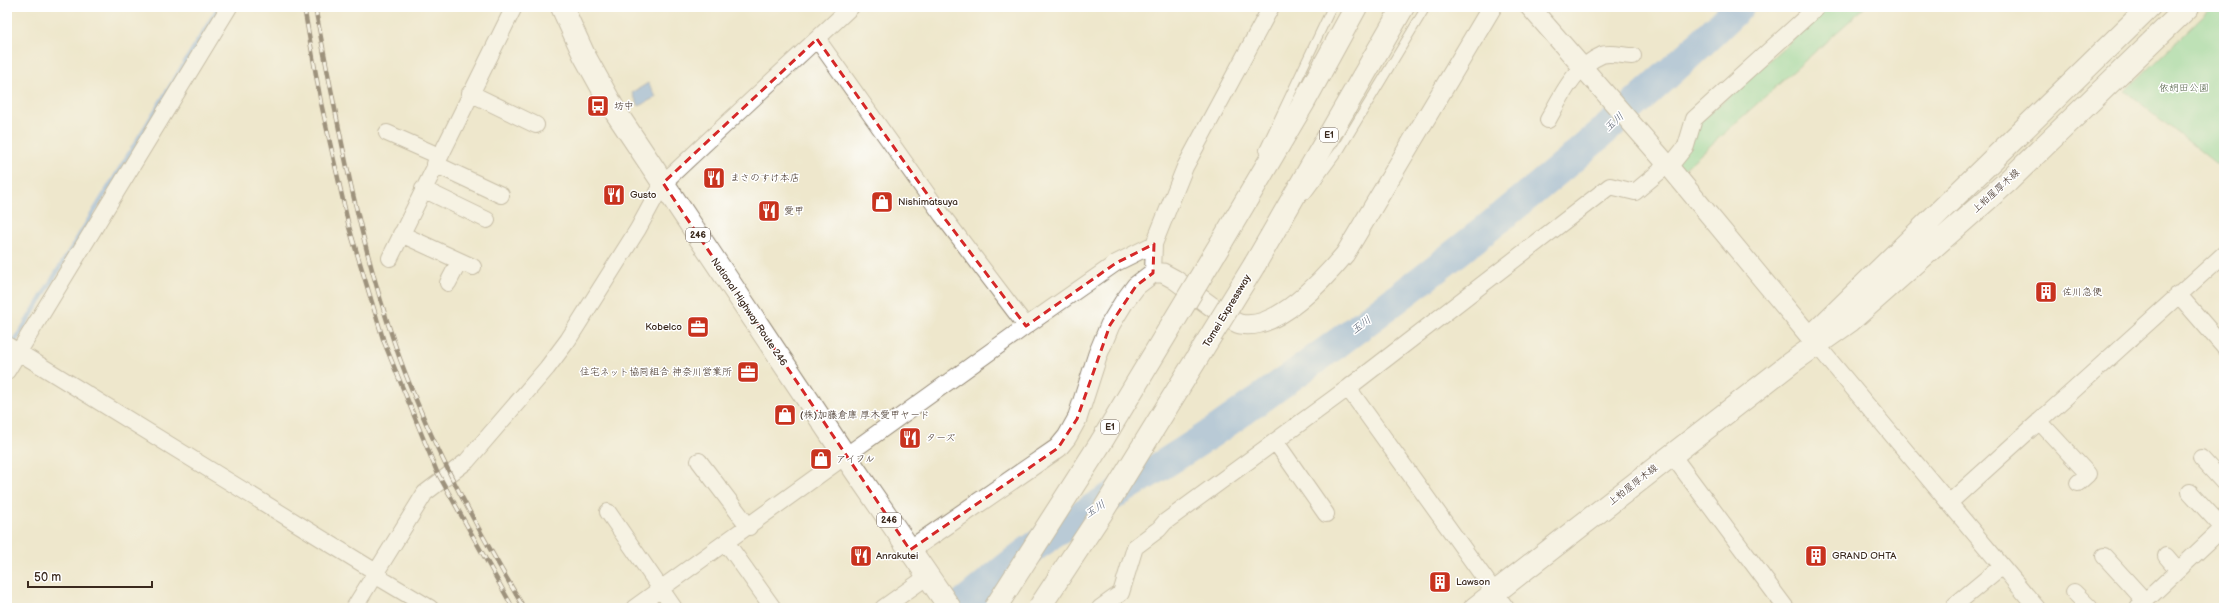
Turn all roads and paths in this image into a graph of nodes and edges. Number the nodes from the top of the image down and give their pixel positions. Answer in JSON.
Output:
{"nodes":[{"id":1,"x":229,"y":7,"type":"edge"},
{"id":2,"x":514,"y":7,"type":"edge"},
{"id":3,"x":562,"y":7,"type":"edge"},
{"id":4,"x":851,"y":7,"type":"edge"},
{"id":5,"x":1271,"y":7,"type":"edge"},
{"id":6,"x":1332,"y":7,"type":"edge"},
{"id":7,"x":1356,"y":7,"type":"edge"},
{"id":8,"x":1403,"y":7,"type":"edge"},
{"id":9,"x":1426,"y":7,"type":"edge"},
{"id":10,"x":1492,"y":7,"type":"edge"},
{"id":11,"x":1530,"y":7,"type":"edge"},
{"id":12,"x":1817,"y":7,"type":"edge"},
{"id":13,"x":2149,"y":7,"type":"edge"},
{"id":14,"x":2188,"y":7,"type":"edge"},
{"id":15,"x":817,"y":39,"type":"junction"},
{"id":16,"x":1633,"y":56,"type":"dead end"},
{"id":17,"x":1585,"y":71,"type":"junction"},
{"id":18,"x":470,"y":93,"type":"junction"},
{"id":19,"x":1548,"y":120,"type":"dead end"},
{"id":20,"x":536,"y":126,"type":"dead end"},
{"id":21,"x":393,"y":139,"type":"dead end"},
{"id":22,"x":437,"y":160,"type":"junction"},
{"id":23,"x":1663,"y":160,"type":"junction"},
{"id":24,"x":663,"y":183,"type":"junction"},
{"id":25,"x":423,"y":189,"type":"junction"},
{"id":26,"x":501,"y":195,"type":"dead end"},
{"id":27,"x":487,"y":220,"type":"dead end"},
{"id":28,"x":401,"y":234,"type":"junction"},
{"id":29,"x":1221,"y":243,"type":"junction"},
{"id":30,"x":1154,"y":244,"type":"junction"},
{"id":31,"x":2224,"y":254,"type":"edge"},
{"id":32,"x":390,"y":258,"type":"dead end"},
{"id":33,"x":1255,"y":264,"type":"junction"},
{"id":34,"x":1153,"y":273,"type":"junction"},
{"id":35,"x":448,"y":283,"type":"dead end"},
{"id":36,"x":2178,"y":294,"type":"junction"},
{"id":37,"x":1026,"y":326,"type":"junction"},
{"id":38,"x":1813,"y":342,"type":"junction"},
{"id":39,"x":2224,"y":347,"type":"edge"},
{"id":40,"x":12,"y":348,"type":"edge"},
{"id":41,"x":7,"y":371,"type":"edge"},
{"id":42,"x":1348,"y":388,"type":"junction"},
{"id":43,"x":2039,"y":421,"type":"junction"},
{"id":44,"x":1275,"y":441,"type":"junction"},
{"id":45,"x":1672,"y":456,"type":"junction"},
{"id":46,"x":846,"y":457,"type":"junction"},
{"id":47,"x":2202,"y":458,"type":"dead end"},
{"id":48,"x":700,"y":461,"type":"dead end"},
{"id":49,"x":2078,"y":483,"type":"dead end"},
{"id":50,"x":2224,"y":483,"type":"edge"},
{"id":51,"x":2190,"y":492,"type":"dead end"},
{"id":52,"x":1949,"y":503,"type":"junction"},
{"id":53,"x":1326,"y":514,"type":"dead end"},
{"id":54,"x":616,"y":517,"type":"dead end"},
{"id":55,"x":749,"y":527,"type":"junction"},
{"id":56,"x":2224,"y":527,"type":"edge"},
{"id":57,"x":726,"y":542,"type":"junction"},
{"id":58,"x":910,"y":550,"type":"junction"},
{"id":59,"x":2104,"y":556,"type":"dead end"},
{"id":60,"x":2166,"y":556,"type":"dead end"},
{"id":61,"x":2002,"y":566,"type":"junction"},
{"id":62,"x":2178,"y":570,"type":"junction"},
{"id":63,"x":376,"y":572,"type":"junction"},
{"id":64,"x":930,"y":579,"type":"junction"},
{"id":65,"x":661,"y":589,"type":"junction"},
{"id":66,"x":2074,"y":592,"type":"dead end"},
{"id":67,"x":1500,"y":600,"type":"edge"},
{"id":68,"x":2141,"y":604,"type":"edge"},
{"id":69,"x":1955,"y":605,"type":"dead end"},
{"id":70,"x":354,"y":608,"type":"edge"},
{"id":71,"x":430,"y":608,"type":"edge"},
{"id":72,"x":634,"y":608,"type":"edge"},
{"id":73,"x":674,"y":608,"type":"edge"},
{"id":74,"x":773,"y":608,"type":"edge"},
{"id":75,"x":884,"y":608,"type":"edge"},
{"id":76,"x":950,"y":608,"type":"edge"},
{"id":77,"x":995,"y":608,"type":"edge"},
{"id":78,"x":1039,"y":608,"type":"edge"},
{"id":79,"x":1100,"y":608,"type":"edge"},
{"id":80,"x":1475,"y":608,"type":"edge"},
{"id":81,"x":1786,"y":608,"type":"edge"},
{"id":82,"x":2037,"y":608,"type":"edge"},
{"id":83,"x":2090,"y":608,"type":"edge"}],
"edges":[{"from":1,"to":40,"type":"street"},
{"from":2,"to":18,"type":"street"},
{"from":3,"to":24,"type":"main road","name":"National Highway Route 246","number":"246"},
{"from":4,"to":15,"type":"street"},
{"from":5,"to":30,"type":"street"},
{"from":6,"to":29,"type":"lane"},
{"from":7,"to":29,"type":"main road","number":"E1"},
{"from":8,"to":33,"type":"main road","name":"Tomei Expressway","number":"E1"},
{"from":9,"to":33,"type":"lane"},
{"from":10,"to":34,"type":"street"},
{"from":11,"to":17,"type":"street"},
{"from":12,"to":23,"type":"street"},
{"from":13,"to":38,"type":"main road","name":"上粕屋厚木線"},
{"from":14,"to":38,"type":"main road","name":"上粕屋厚木線"},
{"from":15,"to":24,"type":"street"},
{"from":15,"to":37,"type":"street"},
{"from":16,"to":17,"type":"street"},
{"from":17,"to":19,"type":"street"},
{"from":17,"to":23,"type":"street"},
{"from":18,"to":20,"type":"street"},
{"from":18,"to":22,"type":"street"},
{"from":21,"to":22,"type":"street"},
{"from":22,"to":25,"type":"street"},
{"from":22,"to":26,"type":"street"},
{"from":23,"to":38,"type":"street"},
{"from":23,"to":42,"type":"street"},
{"from":24,"to":46,"type":"main road","name":"National Highway Route 246","number":"246"},
{"from":24,"to":63,"type":"street"},
{"from":25,"to":27,"type":"street"},
{"from":25,"to":28,"type":"street"},
{"from":28,"to":32,"type":"street"},
{"from":28,"to":35,"type":"street"},
{"from":29,"to":77,"type":"main road","number":"E1","bridge":true},
{"from":30,"to":34,"type":"street"},
{"from":30,"to":37,"type":"street"},
{"from":31,"to":36,"type":"street"},
{"from":33,"to":78,"type":"main road","name":"Tomei Expressway","number":"E1","bridge":true},
{"from":34,"to":58,"type":"street"},
{"from":36,"to":39,"type":"street"},
{"from":36,"to":43,"type":"street"},
{"from":37,"to":46,"type":"street"},
{"from":38,"to":45,"type":"main road","name":"上粕屋厚木線"},
{"from":38,"to":52,"type":"street"},
{"from":40,"to":41,"type":"street"},
{"from":40,"to":63,"type":"street"},
{"from":42,"to":44,"type":"street"},
{"from":42,"to":67,"type":"street"},
{"from":43,"to":49,"type":"street"},
{"from":43,"to":52,"type":"street"},
{"from":44,"to":53,"type":"street"},
{"from":44,"to":79,"type":"street"},
{"from":45,"to":67,"type":"main road","name":"上粕屋厚木線"},
{"from":45,"to":81,"type":"street"},
{"from":46,"to":55,"type":"street"},
{"from":46,"to":58,"type":"main road","name":"National Highway Route 246","number":"246"},
{"from":47,"to":50,"type":"street"},
{"from":48,"to":55,"type":"street"},
{"from":51,"to":56,"type":"street"},
{"from":52,"to":61,"type":"street"},
{"from":54,"to":65,"type":"street"},
{"from":55,"to":57,"type":"street"},
{"from":56,"to":62,"type":"street"},
{"from":57,"to":65,"type":"street"},
{"from":57,"to":74,"type":"street"},
{"from":58,"to":64,"type":"main road","name":"National Highway Route 246","number":"246"},
{"from":59,"to":68,"type":"street"},
{"from":60,"to":62,"type":"street"},
{"from":61,"to":69,"type":"street"},
{"from":61,"to":82,"type":"street"},
{"from":62,"to":68,"type":"street"},
{"from":63,"to":70,"type":"street"},
{"from":63,"to":71,"type":"street"},
{"from":64,"to":75,"type":"street"},
{"from":64,"to":76,"type":"main road","name":"National Highway Route 246","number":"246"},
{"from":65,"to":72,"type":"street"},
{"from":65,"to":73,"type":"street"},
{"from":66,"to":83,"type":"street"},
{"from":67,"to":80,"type":"main road","name":"上粕屋厚木線"}]}
